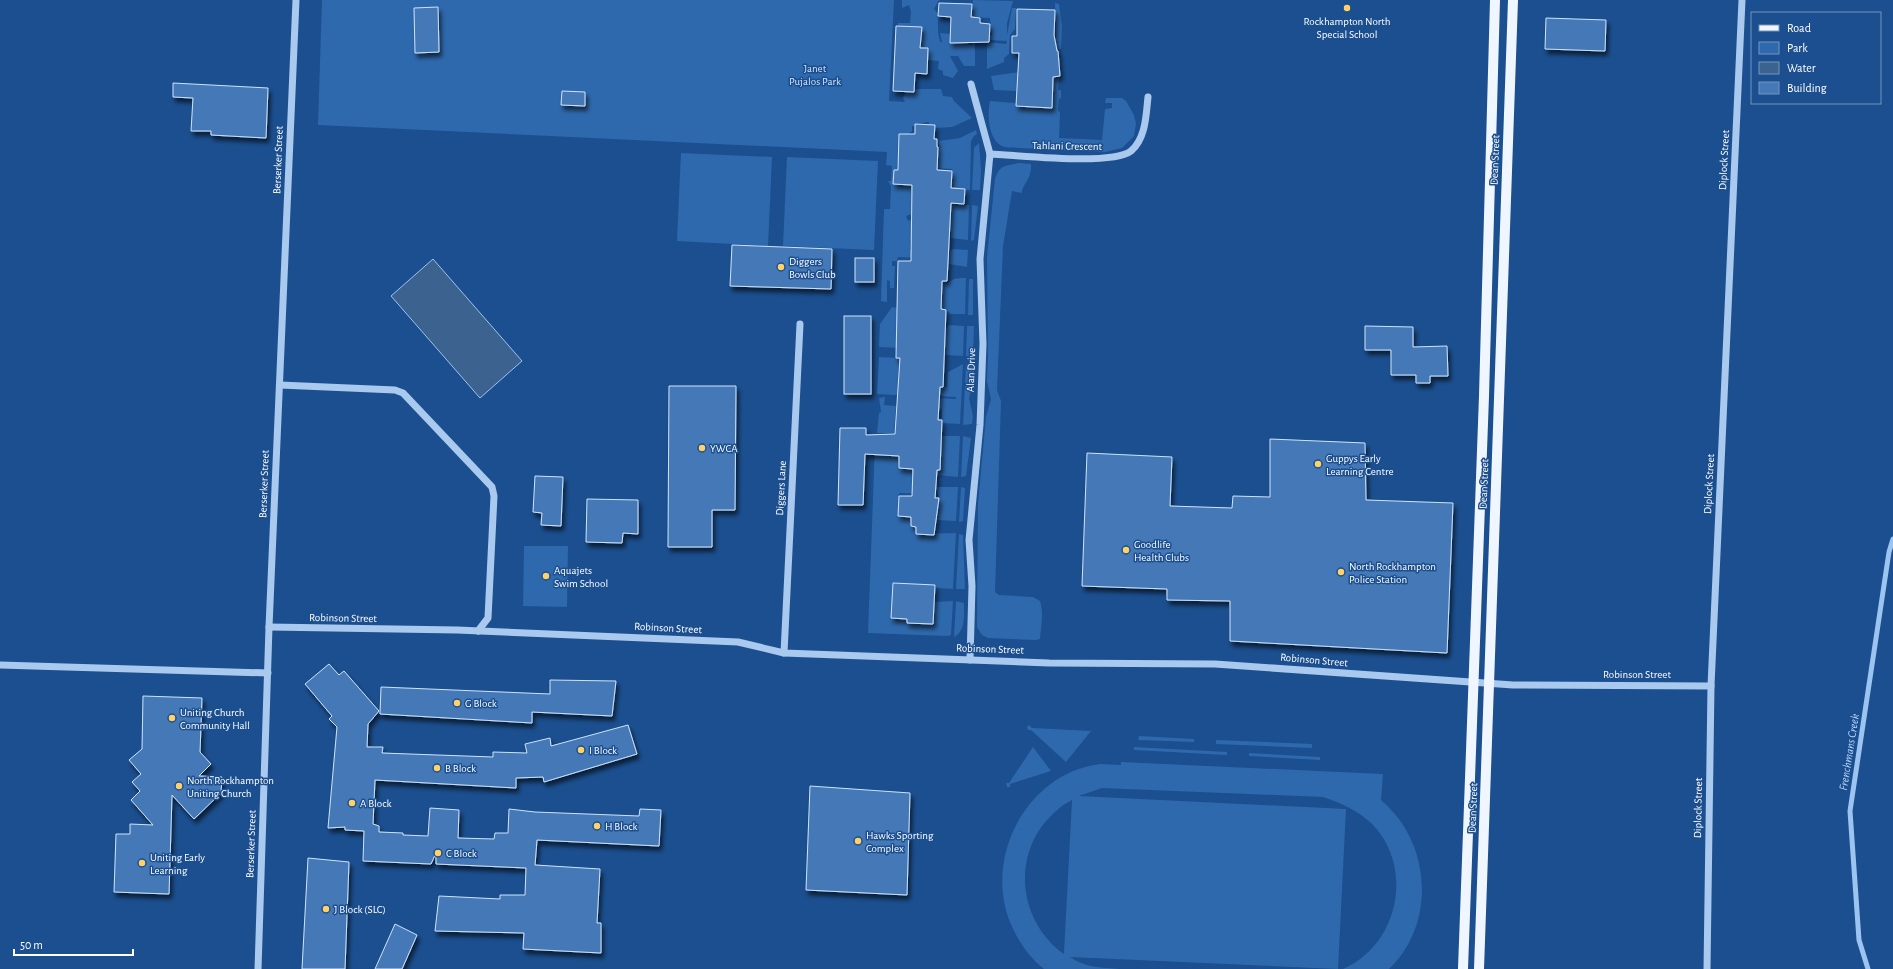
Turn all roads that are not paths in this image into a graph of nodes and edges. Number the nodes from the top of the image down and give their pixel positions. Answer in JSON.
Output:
{"nodes":[{"id":1,"x":296,"y":0,"type":"edge"},
{"id":2,"x":1495,"y":0,"type":"edge"},
{"id":3,"x":1513,"y":0,"type":"edge"},
{"id":4,"x":1742,"y":0,"type":"edge"},
{"id":5,"x":971,"y":84,"type":"dead end"},
{"id":6,"x":1148,"y":96,"type":"dead end"},
{"id":7,"x":990,"y":154,"type":"junction"},
{"id":8,"x":800,"y":324,"type":"dead end"},
{"id":9,"x":280,"y":385,"type":"junction"},
{"id":10,"x":269,"y":627,"type":"junction"},
{"id":11,"x":478,"y":631,"type":"junction"},
{"id":12,"x":784,"y":653,"type":"junction"},
{"id":13,"x":970,"y":660,"type":"junction"},
{"id":14,"x":0,"y":665,"type":"edge"},
{"id":15,"x":268,"y":673,"type":"junction"},
{"id":16,"x":1474,"y":683,"type":"junction"},
{"id":17,"x":1489,"y":684,"type":"junction"},
{"id":18,"x":1711,"y":686,"type":"junction"},
{"id":19,"x":258,"y":969,"type":"edge"},
{"id":20,"x":1463,"y":969,"type":"edge"},
{"id":21,"x":1479,"y":969,"type":"edge"},
{"id":22,"x":1707,"y":969,"type":"edge"}],
"edges":[{"from":1,"to":9,"type":"street","name":"Berserker Street"},
{"from":2,"to":16,"type":"main road","name":"Dean Street"},
{"from":3,"to":17,"type":"main road","name":"Dean Street"},
{"from":4,"to":18,"type":"street","name":"Diplock Street"},
{"from":5,"to":7,"type":"street","name":"Alan Drive"},
{"from":6,"to":7,"type":"street","name":"Tahlani Crescent"},
{"from":7,"to":13,"type":"street","name":"Alan Drive"},
{"from":8,"to":12,"type":"street","name":"Diggers Lane"},
{"from":9,"to":10,"type":"street","name":"Berserker Street"},
{"from":9,"to":11,"type":"street"},
{"from":10,"to":11,"type":"street","name":"Robinson Street"},
{"from":10,"to":15,"type":"street","name":"Berserker Street"},
{"from":11,"to":12,"type":"street","name":"Robinson Street"},
{"from":12,"to":13,"type":"street","name":"Robinson Street"},
{"from":13,"to":16,"type":"street","name":"Robinson Street"},
{"from":14,"to":15,"type":"street"},
{"from":15,"to":19,"type":"street","name":"Berserker Street"},
{"from":16,"to":17,"type":"street","name":"Robinson Street"},
{"from":16,"to":20,"type":"main road","name":"Dean Street"},
{"from":17,"to":18,"type":"street","name":"Robinson Street"},
{"from":17,"to":21,"type":"main road","name":"Dean Street"},
{"from":18,"to":22,"type":"street","name":"Diplock Street"}]}
